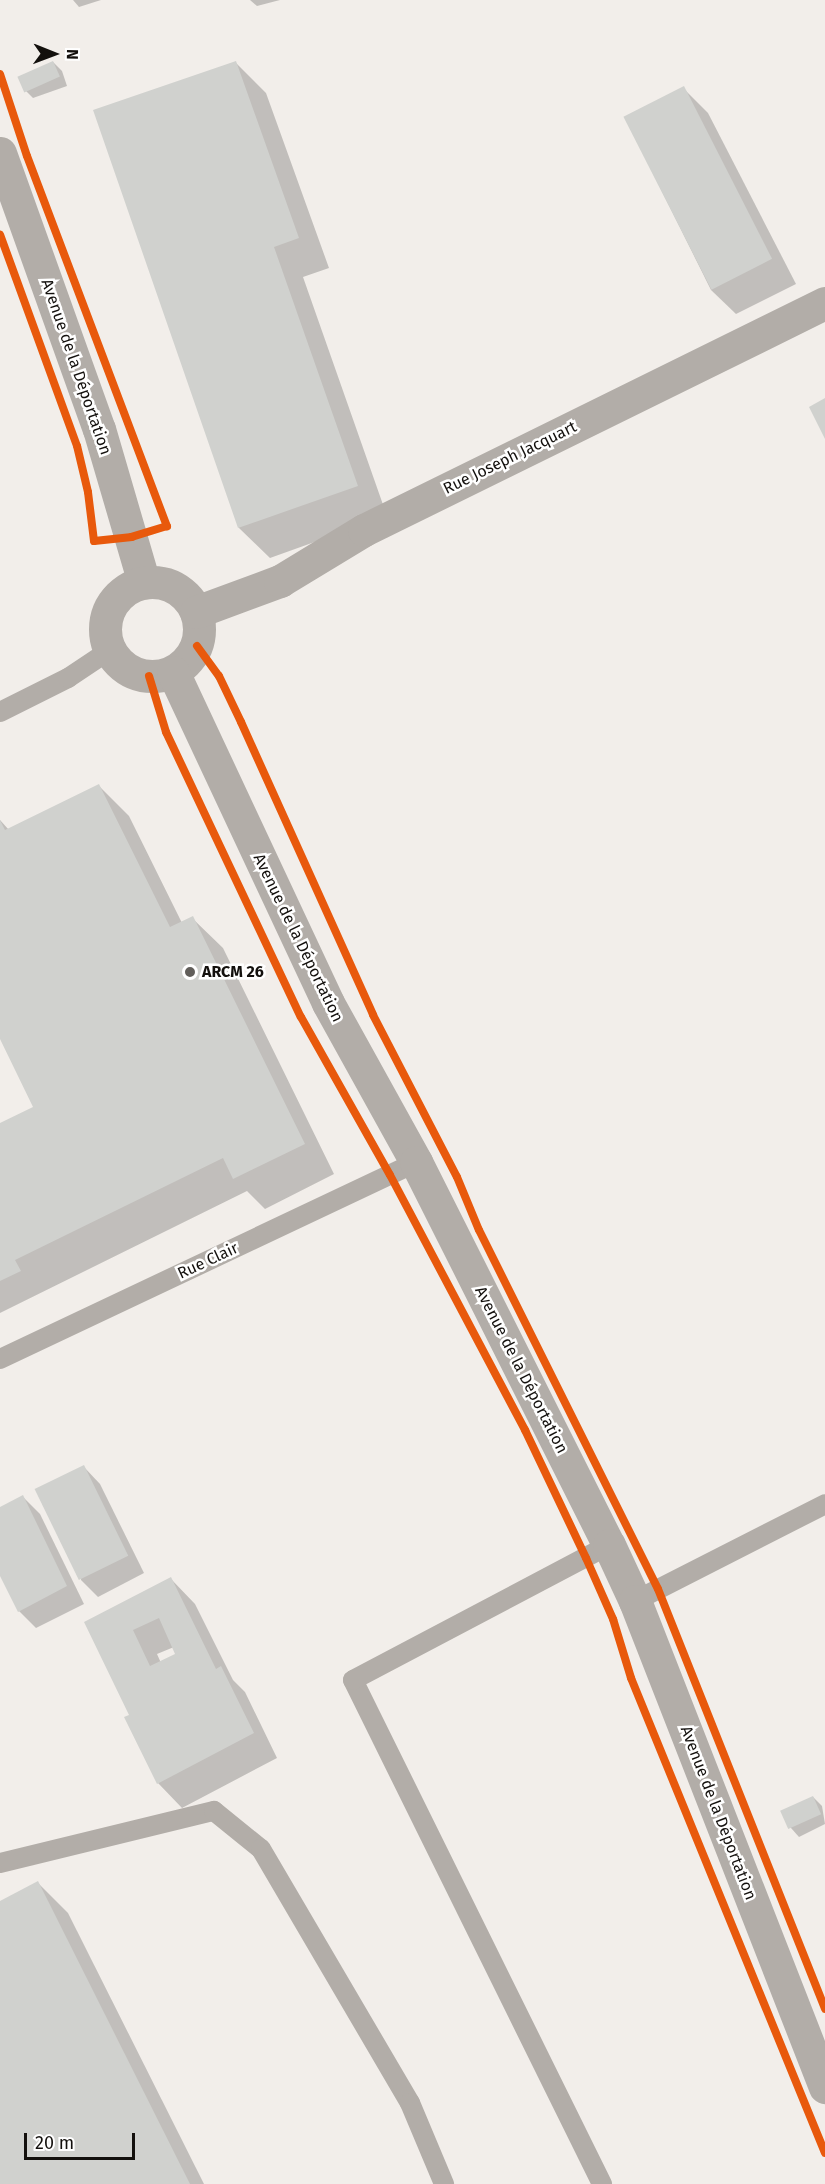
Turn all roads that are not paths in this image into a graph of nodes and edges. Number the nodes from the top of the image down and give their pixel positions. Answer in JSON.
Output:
{"nodes":[{"id":1,"x":0,"y":153,"type":"edge"},
{"id":2,"x":825,"y":303,"type":"edge"},
{"id":3,"x":144,"y":583,"type":"junction"},
{"id":4,"x":196,"y":612,"type":"junction"},
{"id":5,"x":110,"y":650,"type":"junction"},
{"id":6,"x":173,"y":672,"type":"junction"},
{"id":7,"x":0,"y":712,"type":"edge"},
{"id":8,"x":416,"y":1162,"type":"junction"},
{"id":9,"x":0,"y":1359,"type":"edge"},
{"id":10,"x":825,"y":1504,"type":"edge"},
{"id":11,"x":609,"y":1545,"type":"junction"},
{"id":12,"x":634,"y":1601,"type":"junction"},
{"id":13,"x":0,"y":1863,"type":"edge"},
{"id":14,"x":825,"y":2087,"type":"edge"},
{"id":15,"x":444,"y":2184,"type":"edge"},
{"id":16,"x":602,"y":2184,"type":"edge"}],
"edges":[{"from":1,"to":3,"type":"street","name":"Avenue de la Déportation"},
{"from":2,"to":4,"type":"street","name":"Rue Joseph Jacquart"},
{"from":3,"to":4,"type":"street"},
{"from":3,"to":5,"type":"street"},
{"from":4,"to":6,"type":"street"},
{"from":5,"to":6,"type":"street"},
{"from":5,"to":7,"type":"lane"},
{"from":6,"to":8,"type":"street","name":"Avenue de la Déportation"},
{"from":8,"to":9,"type":"lane","name":"Rue Clair"},
{"from":8,"to":11,"type":"street","name":"Avenue de la Déportation"},
{"from":10,"to":12,"type":"lane"},
{"from":11,"to":12,"type":"street","name":"Avenue de la Déportation"},
{"from":11,"to":16,"type":"lane"},
{"from":12,"to":14,"type":"street","name":"Avenue de la Déportation"},
{"from":13,"to":15,"type":"lane"}]}
